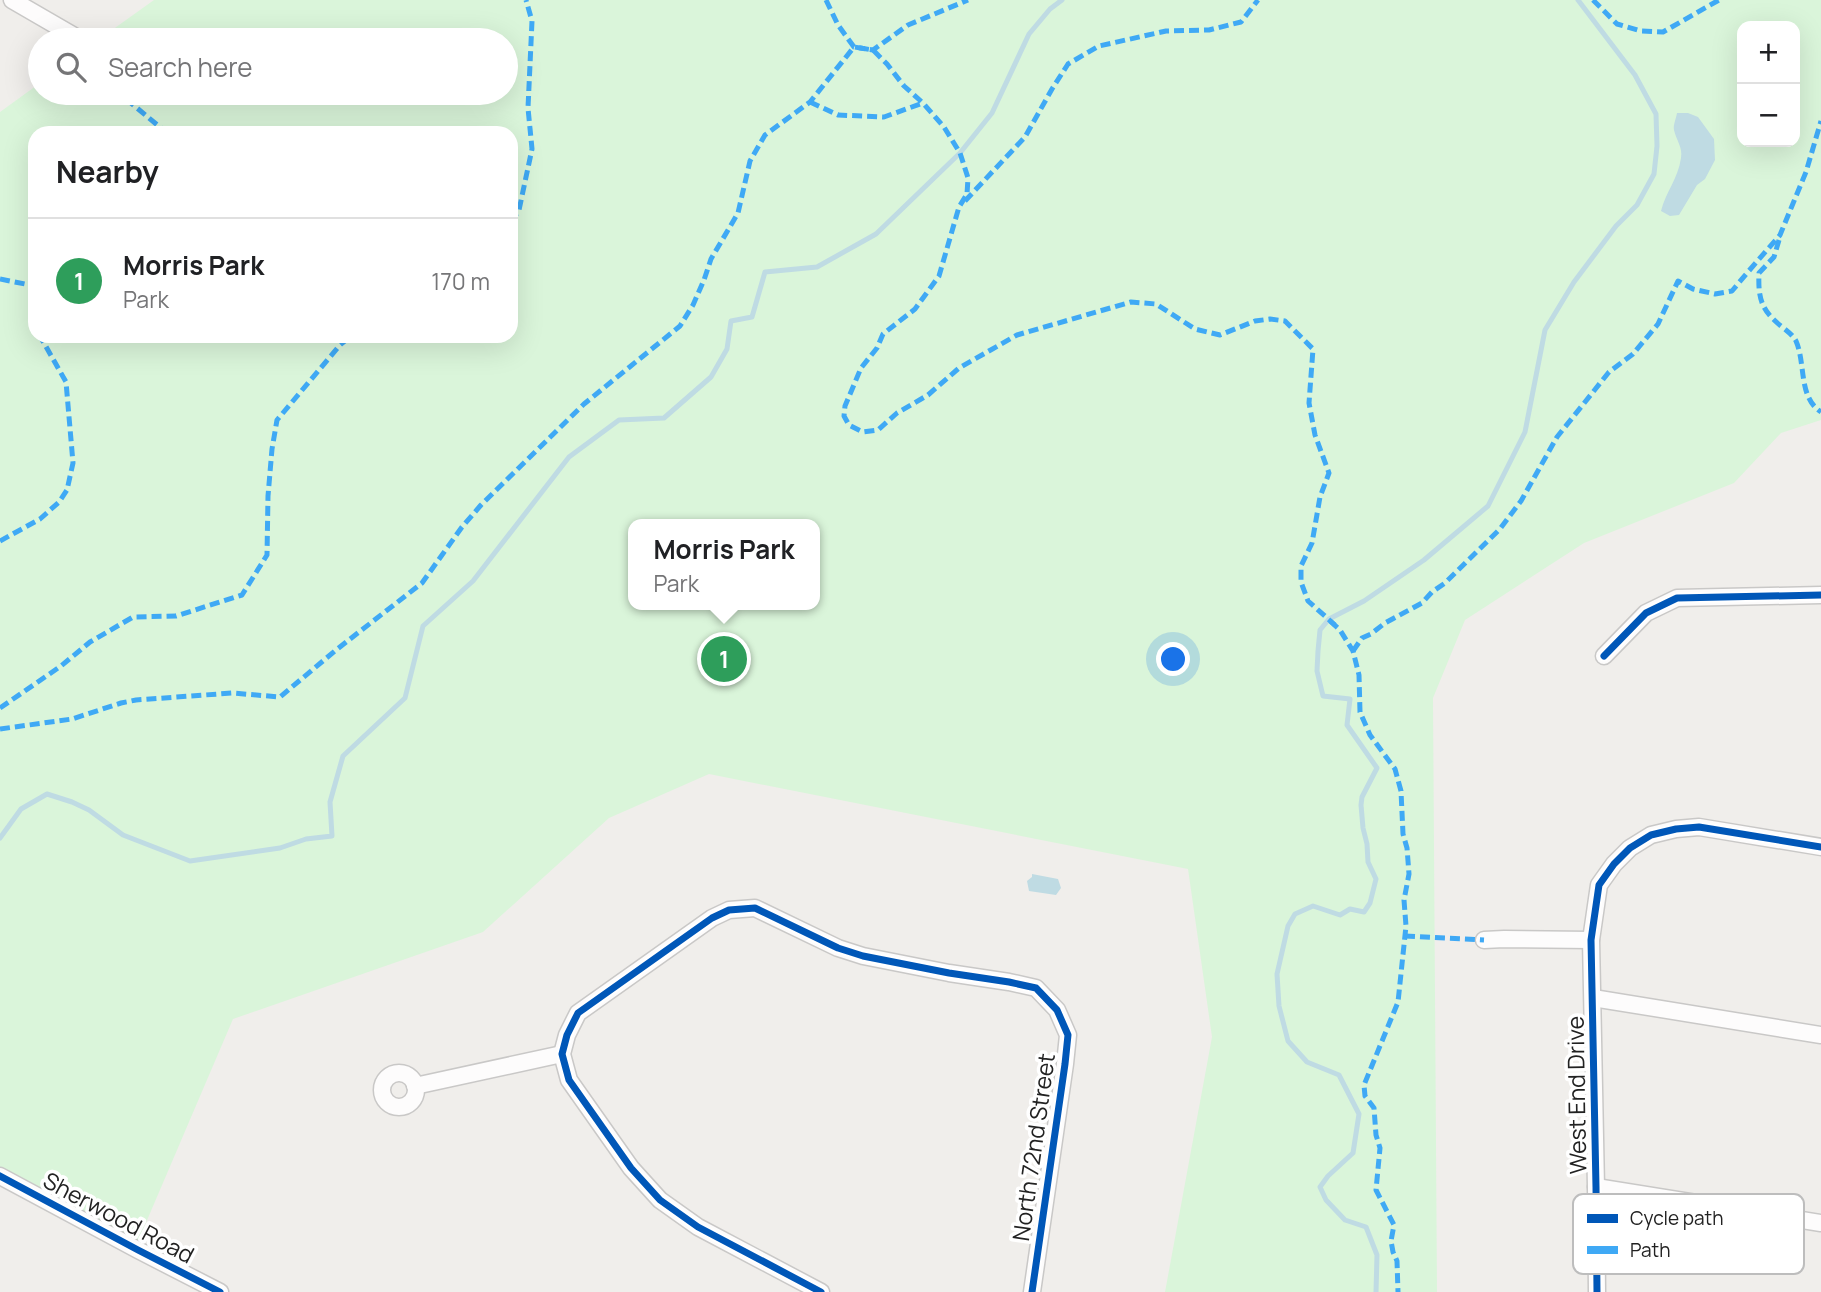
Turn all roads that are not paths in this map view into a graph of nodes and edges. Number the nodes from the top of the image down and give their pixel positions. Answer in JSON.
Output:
{"nodes":[{"id":1,"x":12,"y":0,"type":"edge"},
{"id":2,"x":60,"y":28,"type":"edge"},
{"id":3,"x":1821,"y":595,"type":"edge"},
{"id":4,"x":1604,"y":656,"type":"dead end"},
{"id":5,"x":1821,"y":847,"type":"edge"},
{"id":6,"x":1484,"y":940,"type":"dead end"},
{"id":7,"x":1591,"y":940,"type":"junction"},
{"id":8,"x":1593,"y":998,"type":"junction"},
{"id":9,"x":1821,"y":1035,"type":"edge"},
{"id":10,"x":562,"y":1054,"type":"junction"},
{"id":11,"x":415,"y":1086,"type":"dead end"},
{"id":12,"x":0,"y":1176,"type":"edge"},
{"id":13,"x":1597,"y":1187,"type":"junction"},
{"id":14,"x":1597,"y":1194,"type":"edge"},
{"id":15,"x":1641,"y":1194,"type":"edge"},
{"id":16,"x":1597,"y":1274,"type":"edge"},
{"id":17,"x":220,"y":1292,"type":"edge"},
{"id":18,"x":821,"y":1292,"type":"edge"},
{"id":19,"x":1032,"y":1292,"type":"edge"},
{"id":20,"x":1597,"y":1292,"type":"edge"}],
"edges":[{"from":1,"to":2,"type":"street"},
{"from":3,"to":4,"type":"street"},
{"from":5,"to":7,"type":"street","name":"West End Drive"},
{"from":6,"to":7,"type":"street"},
{"from":7,"to":8,"type":"street","name":"West End Drive"},
{"from":8,"to":9,"type":"street"},
{"from":8,"to":13,"type":"street","name":"West End Drive"},
{"from":10,"to":11,"type":"street"},
{"from":10,"to":18,"type":"street"},
{"from":10,"to":19,"type":"street","name":"North 72nd Street"},
{"from":12,"to":17,"type":"street","name":"Sherwood Road"},
{"from":13,"to":14,"type":"street","name":"West End Drive"},
{"from":13,"to":15,"type":"street"},
{"from":16,"to":20,"type":"street","name":"West End Drive"}]}
